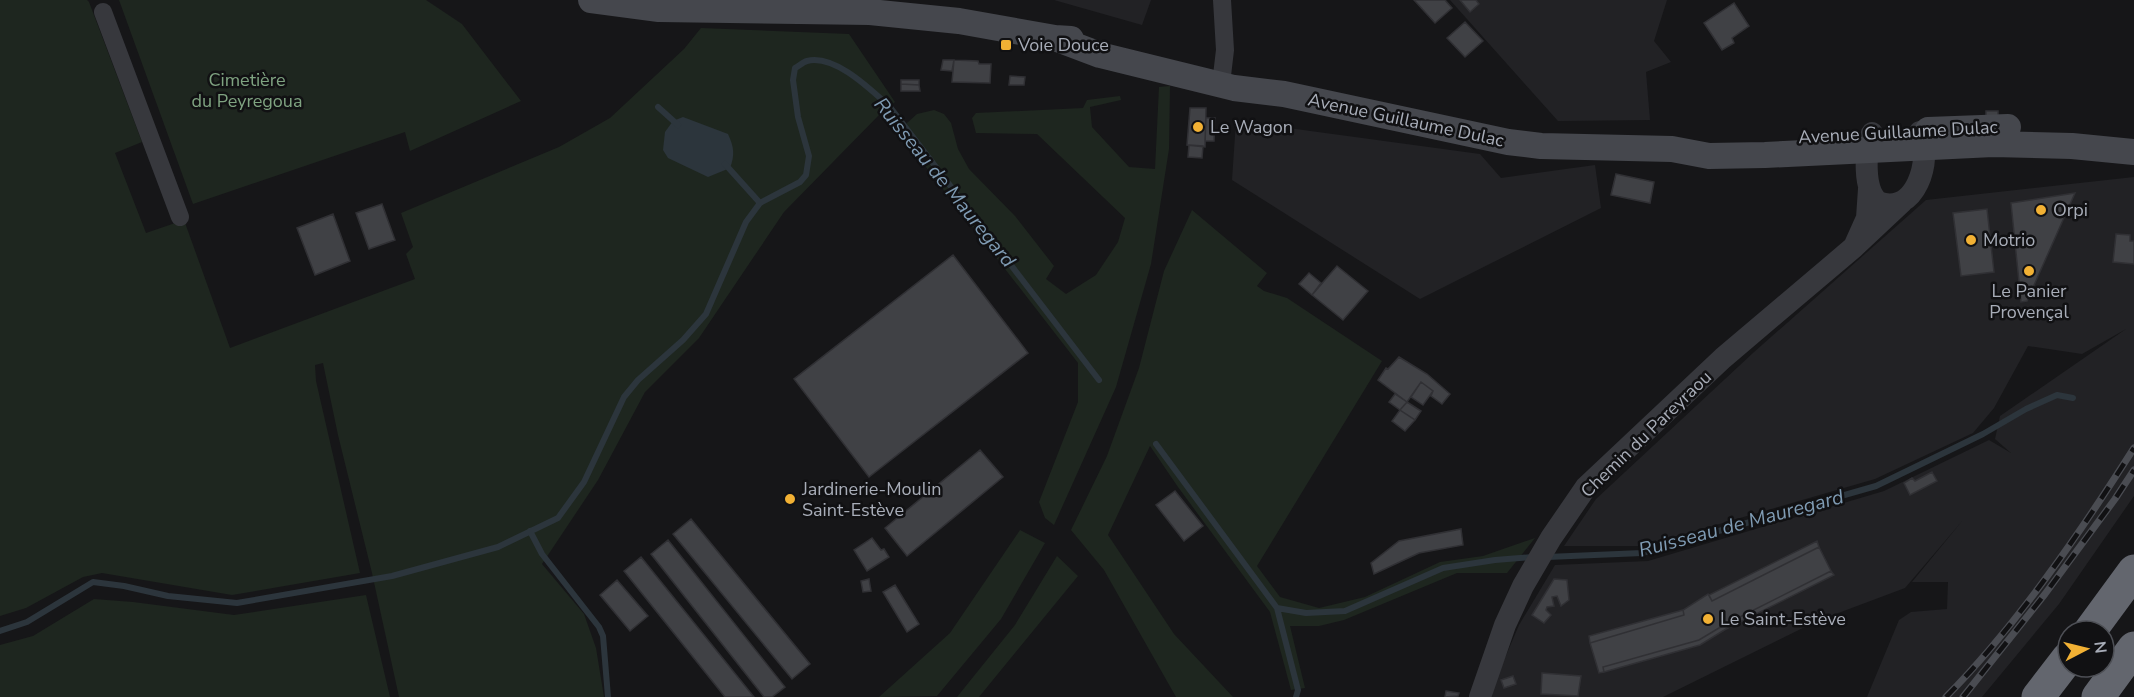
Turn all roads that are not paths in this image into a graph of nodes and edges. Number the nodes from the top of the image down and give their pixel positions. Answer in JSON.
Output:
{"nodes":[{"id":1,"x":596,"y":0,"type":"edge"},
{"id":2,"x":1222,"y":0,"type":"edge"},
{"id":3,"x":99,"y":4,"type":"edge"},
{"id":4,"x":1222,"y":78,"type":"junction"},
{"id":5,"x":1922,"y":139,"type":"junction"},
{"id":6,"x":1869,"y":142,"type":"junction"},
{"id":7,"x":2128,"y":151,"type":"edge"},
{"id":8,"x":1869,"y":189,"type":"junction"},
{"id":9,"x":1902,"y":202,"type":"junction"},
{"id":10,"x":180,"y":217,"type":"dead end"},
{"id":11,"x":1854,"y":247,"type":"junction"},
{"id":12,"x":2134,"y":571,"type":"edge"},
{"id":13,"x":2099,"y":619,"type":"edge"},
{"id":14,"x":2134,"y":648,"type":"edge"},
{"id":15,"x":2056,"y":674,"type":"edge"},
{"id":16,"x":1480,"y":697,"type":"edge"},
{"id":17,"x":2038,"y":697,"type":"edge"},
{"id":18,"x":2098,"y":697,"type":"edge"}],
"edges":[{"from":1,"to":4,"type":"main road","name":"Avenue Guillaume Dulac"},
{"from":2,"to":4,"type":"street"},
{"from":3,"to":10,"type":"street"},
{"from":4,"to":6,"type":"main road","name":"Avenue Guillaume Dulac"},
{"from":5,"to":6,"type":"main road","name":"Avenue Guillaume Dulac"},
{"from":5,"to":7,"type":"main road","name":"Avenue Guillaume Dulac"},
{"from":5,"to":9,"type":"street","name":"Chemin du Pareyraou"},
{"from":6,"to":8,"type":"street","name":"Chemin du Pareyraou"},
{"from":8,"to":9,"type":"street"},
{"from":8,"to":11,"type":"street","name":"Chemin du Pareyraou"},
{"from":9,"to":11,"type":"street","name":"Chemin du Pareyraou"},
{"from":11,"to":16,"type":"street","name":"Chemin du Pareyraou"},
{"from":12,"to":13,"type":"highway"},
{"from":14,"to":18,"type":"highway"},
{"from":15,"to":17,"type":"highway"}]}
